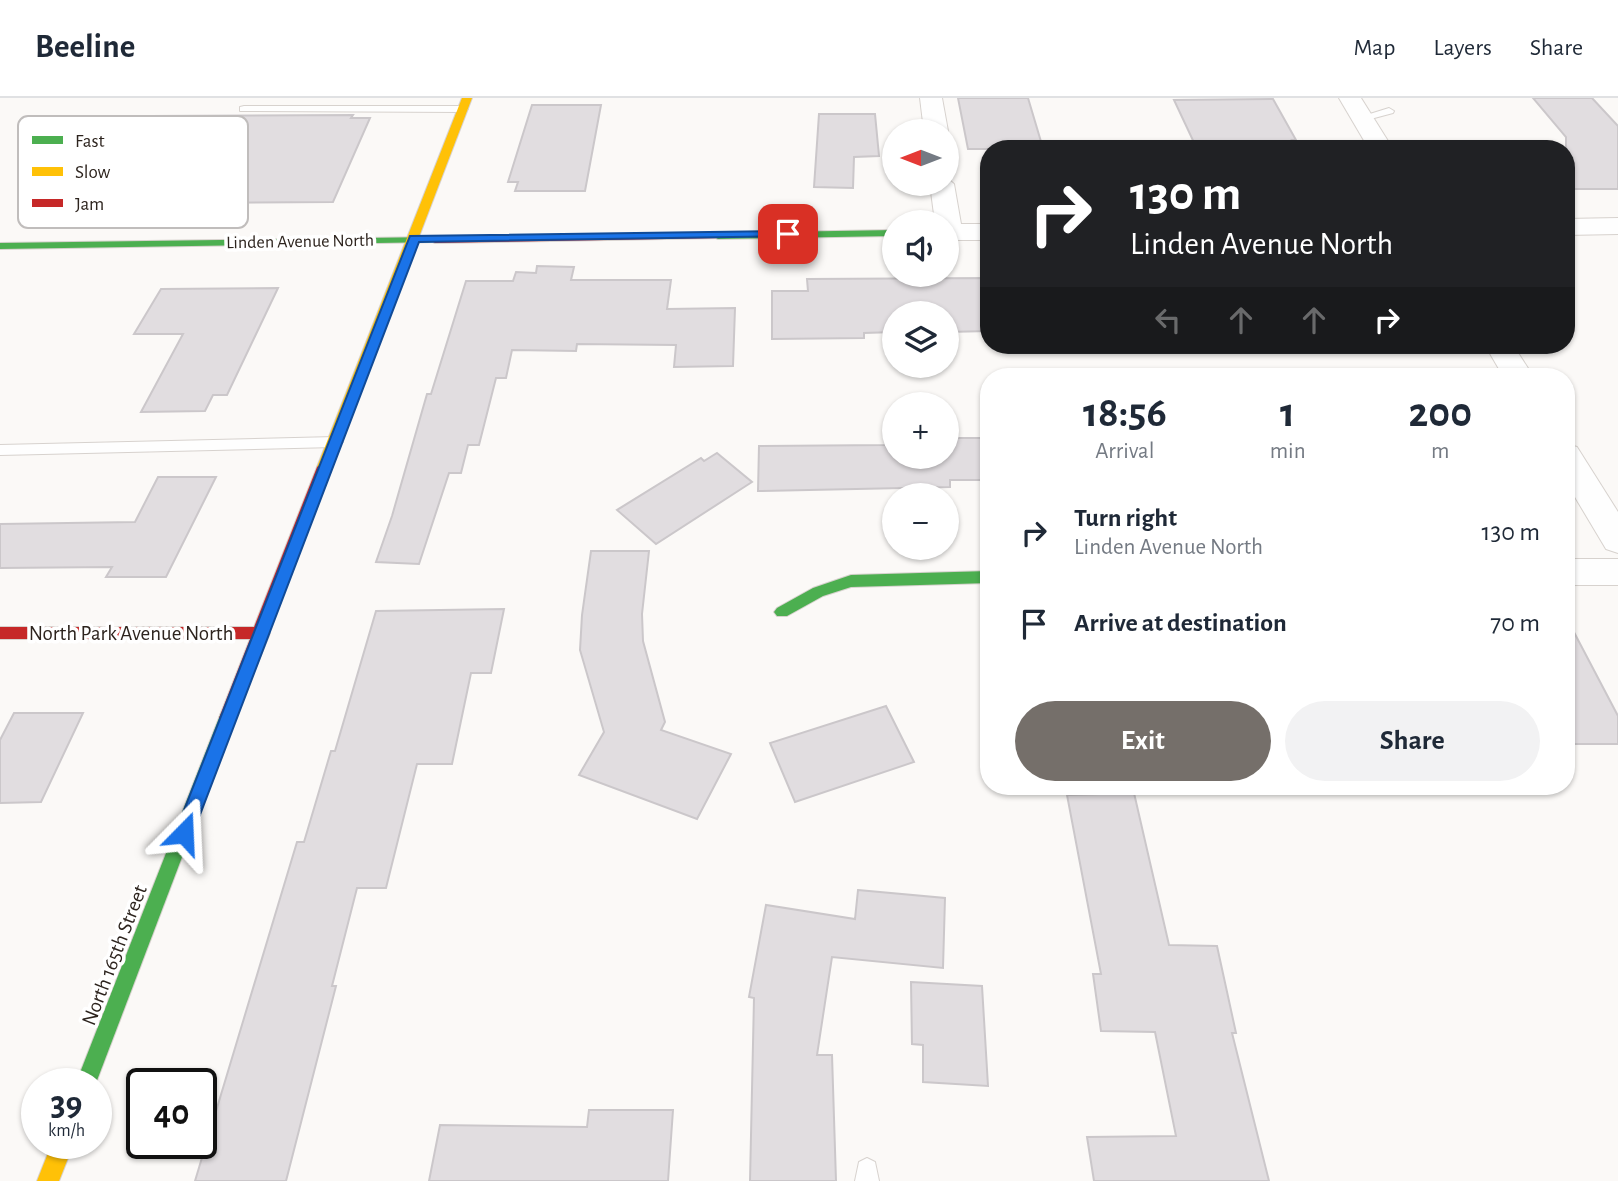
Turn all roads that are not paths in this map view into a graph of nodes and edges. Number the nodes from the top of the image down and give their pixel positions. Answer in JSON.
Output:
{"nodes":[{"id":1,"x":931,"y":98,"type":"edge"},
{"id":2,"x":465,"y":104,"type":"edge"},
{"id":3,"x":1357,"y":108,"type":"edge"},
{"id":4,"x":244,"y":109,"type":"dead end"},
{"id":5,"x":1389,"y":111,"type":"dead end"},
{"id":6,"x":934,"y":119,"type":"edge"},
{"id":7,"x":1376,"y":140,"type":"edge"},
{"id":8,"x":1618,"y":226,"type":"edge"},
{"id":9,"x":1575,"y":227,"type":"edge"},
{"id":10,"x":959,"y":232,"type":"edge"},
{"id":11,"x":980,"y":232,"type":"edge"},
{"id":12,"x":882,"y":233,"type":"edge"},
{"id":13,"x":414,"y":239,"type":"junction"},
{"id":14,"x":0,"y":246,"type":"edge"},
{"id":15,"x":335,"y":442,"type":"junction"},
{"id":16,"x":0,"y":450,"type":"edge"},
{"id":17,"x":1575,"y":470,"type":"edge"},
{"id":18,"x":1618,"y":540,"type":"edge"},
{"id":19,"x":1575,"y":572,"type":"edge"},
{"id":20,"x":1618,"y":572,"type":"edge"},
{"id":21,"x":980,"y":577,"type":"edge"},
{"id":22,"x":782,"y":612,"type":"dead end"},
{"id":23,"x":0,"y":633,"type":"edge"},
{"id":24,"x":262,"y":633,"type":"junction"},
{"id":25,"x":92,"y":1068,"type":"edge"},
{"id":26,"x":57,"y":1159,"type":"edge"},
{"id":27,"x":48,"y":1181,"type":"edge"}],
"edges":[{"from":1,"to":6,"type":"street"},
{"from":2,"to":4,"type":"lane"},
{"from":2,"to":13,"type":"street","name":"North 165th Street"},
{"from":3,"to":5,"type":"lane"},
{"from":3,"to":7,"type":"street"},
{"from":8,"to":9,"type":"street"},
{"from":10,"to":11,"type":"street"},
{"from":12,"to":13,"type":"street","name":"Linden Avenue North"},
{"from":13,"to":14,"type":"street","name":"Linden Avenue North"},
{"from":13,"to":15,"type":"street","name":"North 165th Street"},
{"from":15,"to":16,"type":"lane"},
{"from":15,"to":24,"type":"street","name":"North 165th Street"},
{"from":17,"to":18,"type":"street"},
{"from":19,"to":20,"type":"street"},
{"from":21,"to":22,"type":"street"},
{"from":23,"to":24,"type":"street","name":"North Park Avenue North"},
{"from":24,"to":25,"type":"street","name":"North 165th Street"},
{"from":26,"to":27,"type":"street"}]}
